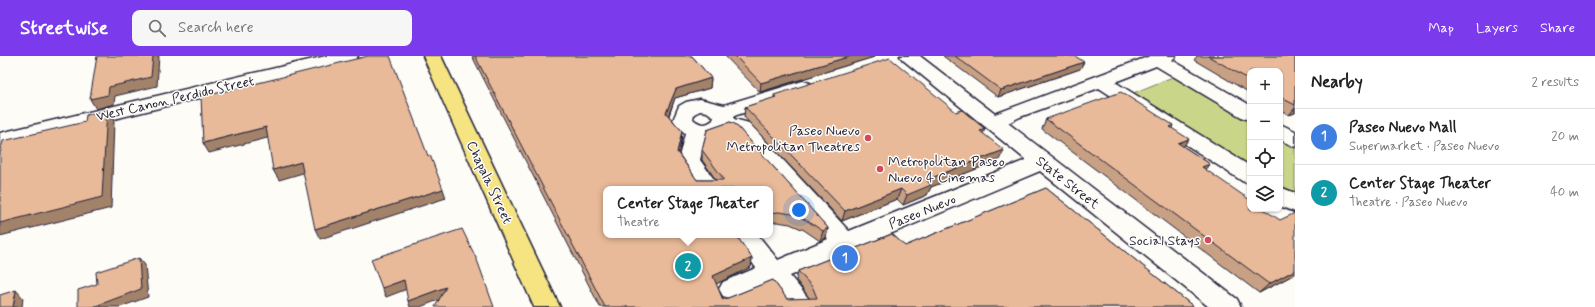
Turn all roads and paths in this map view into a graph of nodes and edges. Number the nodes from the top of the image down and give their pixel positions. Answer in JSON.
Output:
{"nodes":[{"id":1,"x":349,"y":56,"type":"edge"},
{"id":2,"x":432,"y":56,"type":"edge"},
{"id":3,"x":901,"y":57,"type":"edge"},
{"id":4,"x":1162,"y":58,"type":"edge"},
{"id":5,"x":1101,"y":81,"type":"junction"},
{"id":6,"x":818,"y":82,"type":"edge"},
{"id":7,"x":1247,"y":112,"type":"edge"},
{"id":8,"x":722,"y":118,"type":"junction"},
{"id":9,"x":993,"y":123,"type":"junction"},
{"id":10,"x":696,"y":130,"type":"junction"},
{"id":11,"x":1283,"y":133,"type":"edge"},
{"id":12,"x":0,"y":140,"type":"edge"},
{"id":13,"x":1295,"y":140,"type":"edge"},
{"id":14,"x":1043,"y":162,"type":"junction"},
{"id":15,"x":1247,"y":174,"type":"edge"},
{"id":16,"x":708,"y":186,"type":"edge"},
{"id":17,"x":1283,"y":197,"type":"edge"},
{"id":18,"x":1295,"y":204,"type":"edge"},
{"id":19,"x":747,"y":238,"type":"edge"},
{"id":20,"x":846,"y":243,"type":"junction"},
{"id":21,"x":774,"y":272,"type":"junction"},
{"id":22,"x":732,"y":289,"type":"dead end"},
{"id":23,"x":547,"y":307,"type":"edge"},
{"id":24,"x":800,"y":307,"type":"edge"},
{"id":25,"x":1228,"y":307,"type":"edge"}],
"edges":[{"from":1,"to":12,"type":"street","name":"West Canon Perdido Street"},
{"from":2,"to":23,"type":"main road","name":"Chapala Street"},
{"from":3,"to":9,"type":"street","name":"State Street"},
{"from":4,"to":5,"type":"street"},
{"from":4,"to":7,"type":"street"},
{"from":5,"to":9,"type":"street"},
{"from":5,"to":15,"type":"street"},
{"from":6,"to":8,"type":"street"},
{"from":8,"to":10,"type":"street"},
{"from":8,"to":10,"type":"street"},
{"from":8,"to":20,"type":"street"},
{"from":9,"to":14,"type":"street","name":"State Street"},
{"from":10,"to":16,"type":"street"},
{"from":11,"to":13,"type":"street"},
{"from":14,"to":20,"type":"street","name":"Paseo Nuevo"},
{"from":14,"to":25,"type":"street","name":"State Street"},
{"from":17,"to":18,"type":"street"},
{"from":19,"to":21,"type":"street"},
{"from":20,"to":21,"type":"street","name":"Paseo Nuevo"},
{"from":21,"to":22,"type":"street","name":"Paseo Nuevo"},
{"from":21,"to":24,"type":"street"}]}
